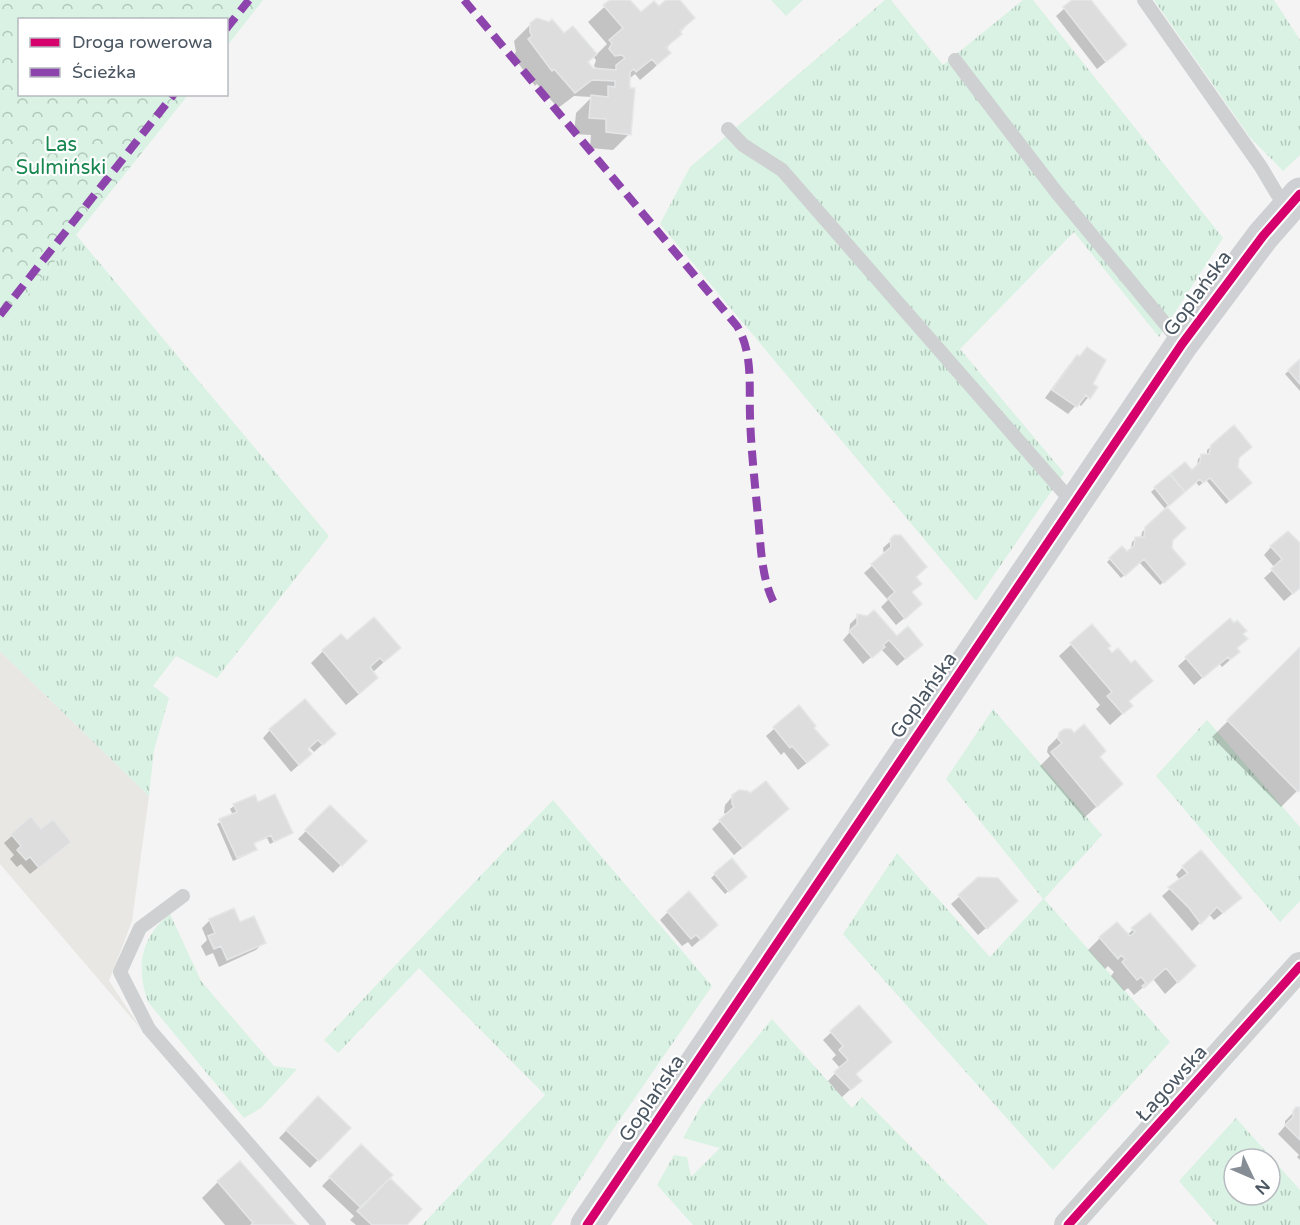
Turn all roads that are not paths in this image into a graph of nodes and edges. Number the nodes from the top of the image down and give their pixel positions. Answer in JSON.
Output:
{"nodes":[{"id":1,"x":1144,"y":0,"type":"edge"},
{"id":2,"x":955,"y":60,"type":"dead end"},
{"id":3,"x":728,"y":129,"type":"dead end"},
{"id":4,"x":1295,"y":199,"type":"edge"},
{"id":5,"x":1182,"y":344,"type":"junction"},
{"id":6,"x":1074,"y":504,"type":"junction"},
{"id":7,"x":183,"y":896,"type":"dead end"},
{"id":8,"x":1300,"y":966,"type":"edge"},
{"id":9,"x":319,"y":1225,"type":"edge"},
{"id":10,"x":587,"y":1225,"type":"edge"},
{"id":11,"x":1068,"y":1225,"type":"edge"}],
"edges":[{"from":1,"to":4,"type":"lane"},
{"from":2,"to":5,"type":"lane"},
{"from":3,"to":6,"type":"lane"},
{"from":4,"to":5,"type":"street","name":"Goplańska"},
{"from":5,"to":6,"type":"street","name":"Goplańska"},
{"from":6,"to":10,"type":"street","name":"Goplańska"},
{"from":7,"to":9,"type":"lane"},
{"from":8,"to":11,"type":"street","name":"Łagowska"}]}
